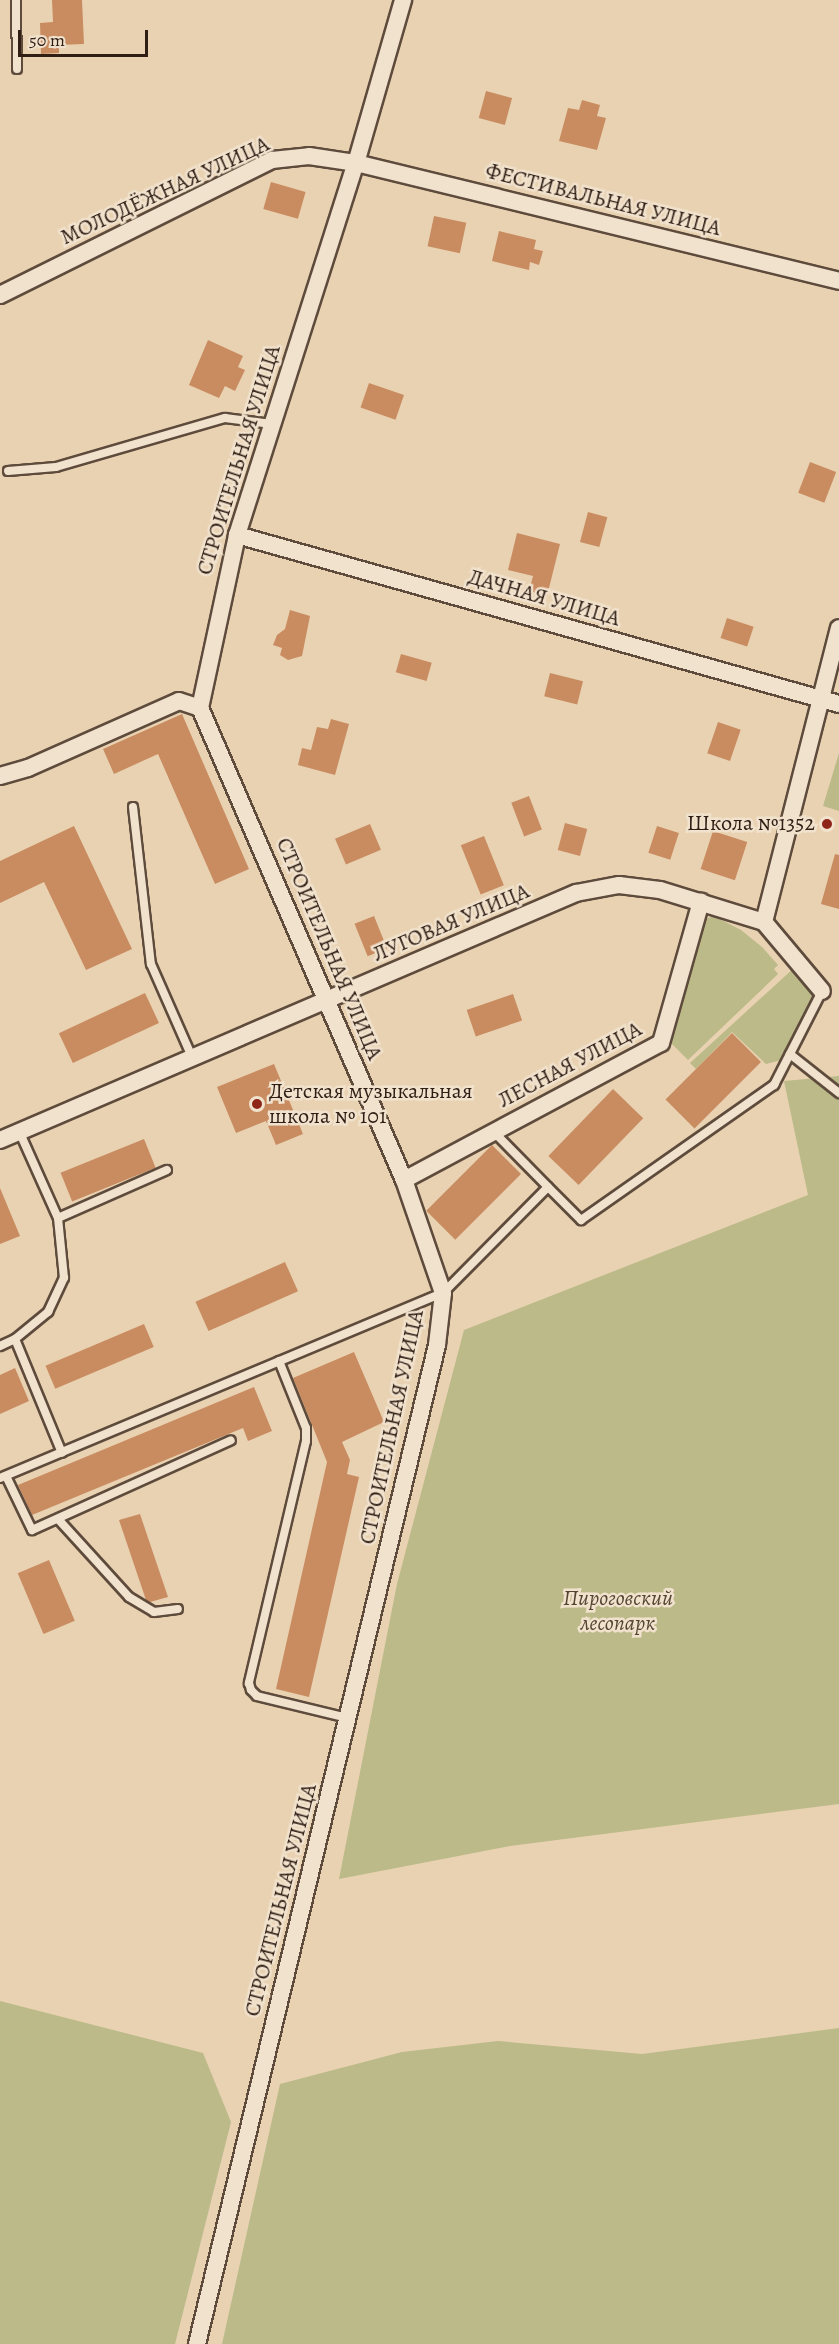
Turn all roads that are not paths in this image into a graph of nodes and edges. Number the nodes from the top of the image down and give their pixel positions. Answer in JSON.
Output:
{"nodes":[{"id":1,"x":16,"y":0,"type":"edge"},
{"id":2,"x":403,"y":0,"type":"edge"},
{"id":3,"x":17,"y":69,"type":"dead end"},
{"id":4,"x":356,"y":163,"type":"junction"},
{"id":5,"x":839,"y":280,"type":"edge"},
{"id":6,"x":0,"y":295,"type":"edge"},
{"id":7,"x":272,"y":424,"type":"junction"},
{"id":8,"x":8,"y":471,"type":"dead end"},
{"id":9,"x":237,"y":535,"type":"junction"},
{"id":10,"x":839,"y":628,"type":"edge"},
{"id":11,"x":820,"y":699,"type":"junction"},
{"id":12,"x":839,"y":704,"type":"edge"},
{"id":13,"x":200,"y":708,"type":"junction"},
{"id":14,"x":0,"y":776,"type":"edge"},
{"id":15,"x":133,"y":807,"type":"dead end"},
{"id":16,"x":701,"y":902,"type":"junction"},
{"id":17,"x":764,"y":922,"type":"junction"},
{"id":18,"x":822,"y":991,"type":"joint"},
{"id":19,"x":327,"y":1001,"type":"junction"},
{"id":20,"x":790,"y":1054,"type":"junction"},
{"id":21,"x":192,"y":1057,"type":"junction"},
{"id":22,"x":839,"y":1093,"type":"edge"},
{"id":23,"x":19,"y":1131,"type":"junction"},
{"id":24,"x":494,"y":1132,"type":"junction"},
{"id":25,"x":0,"y":1140,"type":"edge"},
{"id":26,"x":167,"y":1170,"type":"dead end"},
{"id":27,"x":404,"y":1180,"type":"junction"},
{"id":28,"x":548,"y":1187,"type":"junction"},
{"id":29,"x":58,"y":1218,"type":"junction"},
{"id":30,"x":442,"y":1293,"type":"junction"},
{"id":31,"x":15,"y":1339,"type":"junction"},
{"id":32,"x":0,"y":1346,"type":"edge"},
{"id":33,"x":279,"y":1361,"type":"junction"},
{"id":34,"x":231,"y":1440,"type":"dead end"},
{"id":35,"x":62,"y":1453,"type":"junction"},
{"id":36,"x":3,"y":1477,"type":"edge"},
{"id":37,"x":0,"y":1486,"type":"edge"},
{"id":38,"x":58,"y":1518,"type":"junction"},
{"id":39,"x":178,"y":1609,"type":"dead end"},
{"id":40,"x":348,"y":1718,"type":"junction"},
{"id":41,"x":197,"y":2344,"type":"edge"}],
"edges":[{"from":1,"to":3,"type":"lane"},
{"from":2,"to":4,"type":"street","name":"СТРОИТЕЛЬНАЯ УЛИЦА"},
{"from":4,"to":5,"type":"street","name":"ФЕСТИВАЛЬНАЯ УЛИЦА"},
{"from":4,"to":6,"type":"street","name":"МОЛОДЁЖНАЯ УЛИЦА"},
{"from":4,"to":7,"type":"street","name":"СТРОИТЕЛЬНАЯ УЛИЦА"},
{"from":7,"to":8,"type":"lane"},
{"from":7,"to":9,"type":"street","name":"СТРОИТЕЛЬНАЯ УЛИЦА"},
{"from":9,"to":11,"type":"street","name":"ДАЧНАЯ УЛИЦА"},
{"from":9,"to":13,"type":"street","name":"СТРОИТЕЛЬНАЯ УЛИЦА"},
{"from":10,"to":11,"type":"street"},
{"from":11,"to":12,"type":"street","name":"ДАЧНАЯ УЛИЦА"},
{"from":11,"to":17,"type":"street"},
{"from":13,"to":14,"type":"street"},
{"from":13,"to":19,"type":"street","name":"СТРОИТЕЛЬНАЯ УЛИЦА"},
{"from":15,"to":21,"type":"lane"},
{"from":16,"to":17,"type":"street","name":"ЛУГОВАЯ УЛИЦА"},
{"from":16,"to":19,"type":"street","name":"ЛУГОВАЯ УЛИЦА"},
{"from":16,"to":24,"type":"street","name":"ЛЕСНАЯ УЛИЦА"},
{"from":17,"to":18,"type":"street"},
{"from":18,"to":20,"type":"lane"},
{"from":19,"to":21,"type":"street","name":"ЛУГОВАЯ УЛИЦА"},
{"from":19,"to":27,"type":"street","name":"СТРОИТЕЛЬНАЯ УЛИЦА"},
{"from":20,"to":22,"type":"lane"},
{"from":20,"to":28,"type":"lane"},
{"from":21,"to":23,"type":"street","name":"ЛУГОВАЯ УЛИЦА"},
{"from":23,"to":25,"type":"street","name":"ЛУГОВАЯ УЛИЦА"},
{"from":23,"to":29,"type":"lane"},
{"from":24,"to":27,"type":"street","name":"ЛЕСНАЯ УЛИЦА"},
{"from":24,"to":28,"type":"lane"},
{"from":26,"to":29,"type":"lane"},
{"from":27,"to":30,"type":"street","name":"СТРОИТЕЛЬНАЯ УЛИЦА"},
{"from":28,"to":30,"type":"lane"},
{"from":29,"to":31,"type":"lane"},
{"from":30,"to":33,"type":"lane"},
{"from":30,"to":40,"type":"street","name":"СТРОИТЕЛЬНАЯ УЛИЦА"},
{"from":31,"to":32,"type":"lane"},
{"from":31,"to":35,"type":"lane"},
{"from":33,"to":35,"type":"lane"},
{"from":33,"to":40,"type":"lane"},
{"from":34,"to":38,"type":"lane"},
{"from":35,"to":36,"type":"lane"},
{"from":36,"to":37,"type":"lane"},
{"from":36,"to":38,"type":"lane"},
{"from":38,"to":39,"type":"lane"},
{"from":40,"to":41,"type":"street","name":"СТРОИТЕЛЬНАЯ УЛИЦА"}]}
